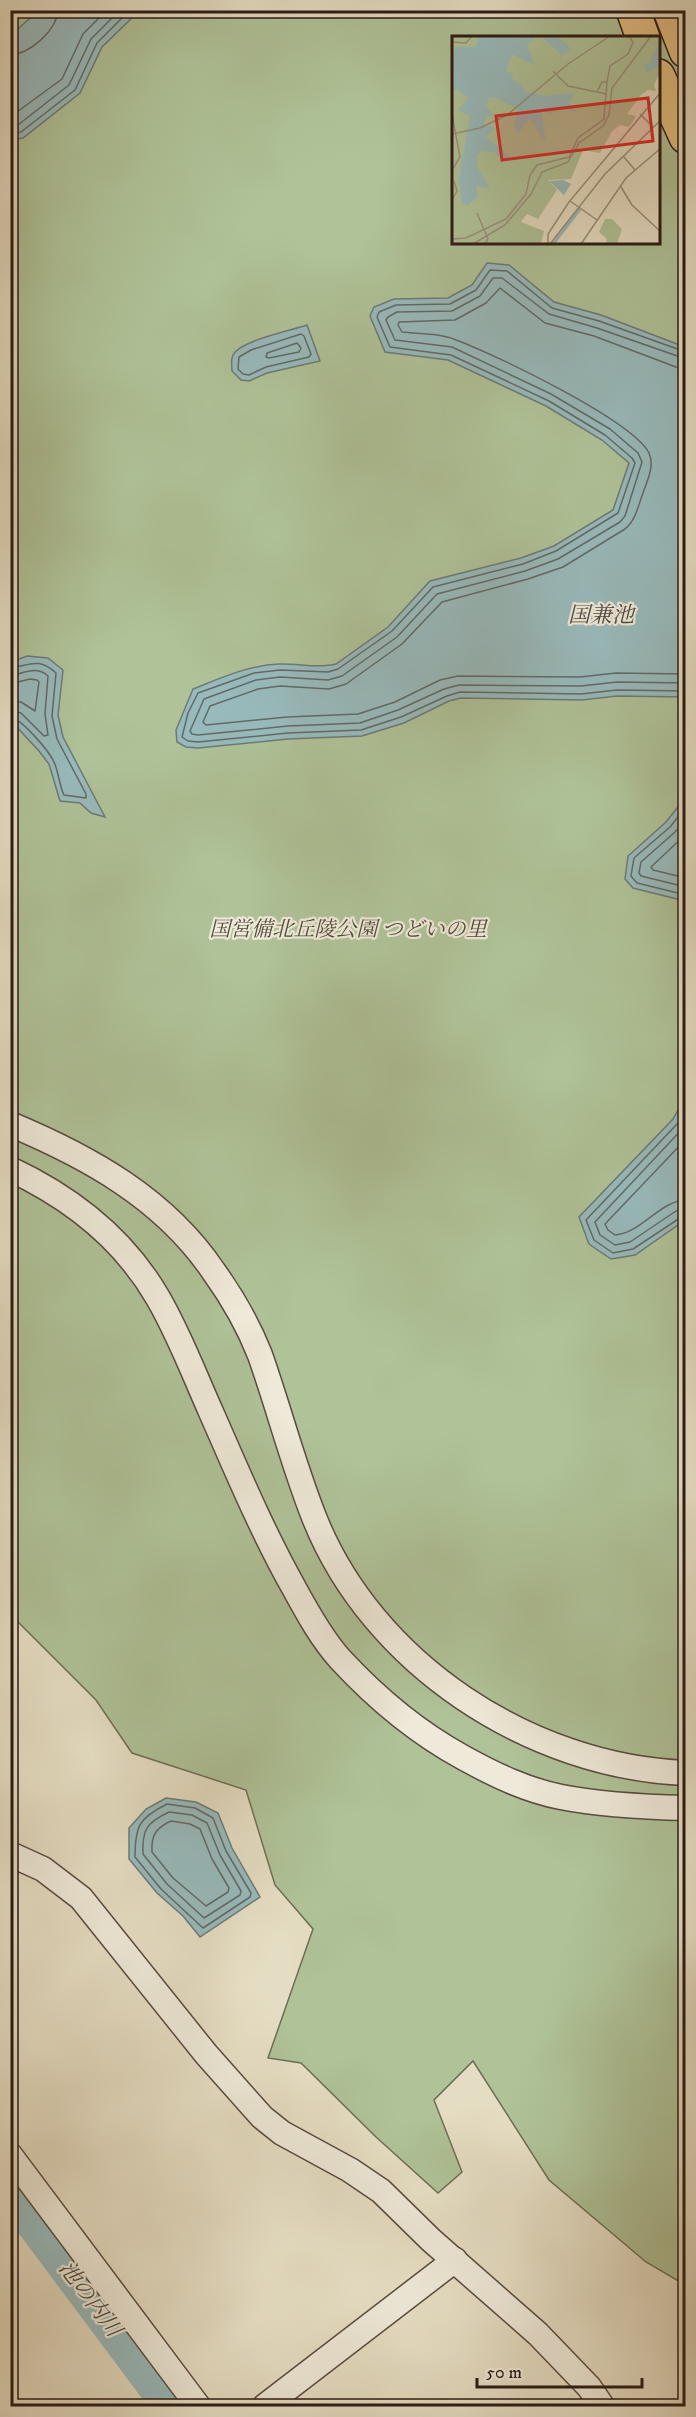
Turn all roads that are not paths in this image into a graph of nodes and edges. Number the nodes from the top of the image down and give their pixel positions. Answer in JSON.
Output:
{"nodes":[{"id":1,"x":633,"y":10,"type":"edge"},
{"id":2,"x":670,"y":10,"type":"edge"},
{"id":3,"x":642,"y":36,"type":"edge"},
{"id":4,"x":686,"y":51,"type":"edge"},
{"id":5,"x":660,"y":80,"type":"edge"},
{"id":6,"x":686,"y":137,"type":"edge"},
{"id":7,"x":10,"y":1124,"type":"edge"},
{"id":8,"x":10,"y":1169,"type":"edge"},
{"id":9,"x":686,"y":1773,"type":"edge"},
{"id":10,"x":686,"y":1808,"type":"edge"},
{"id":11,"x":10,"y":1854,"type":"edge"},
{"id":12,"x":10,"y":2155,"type":"edge"},
{"id":13,"x":455,"y":2260,"type":"junction"},
{"id":14,"x":198,"y":2406,"type":"edge"},
{"id":15,"x":265,"y":2406,"type":"edge"},
{"id":16,"x":602,"y":2406,"type":"edge"}],
"edges":[{"from":1,"to":3,"type":"highway"},
{"from":2,"to":4,"type":"highway"},
{"from":5,"to":6,"type":"highway"},
{"from":7,"to":9,"type":"street"},
{"from":8,"to":10,"type":"street"},
{"from":11,"to":13,"type":"street"},
{"from":12,"to":14,"type":"street"},
{"from":13,"to":15,"type":"street"},
{"from":13,"to":16,"type":"street"}]}
